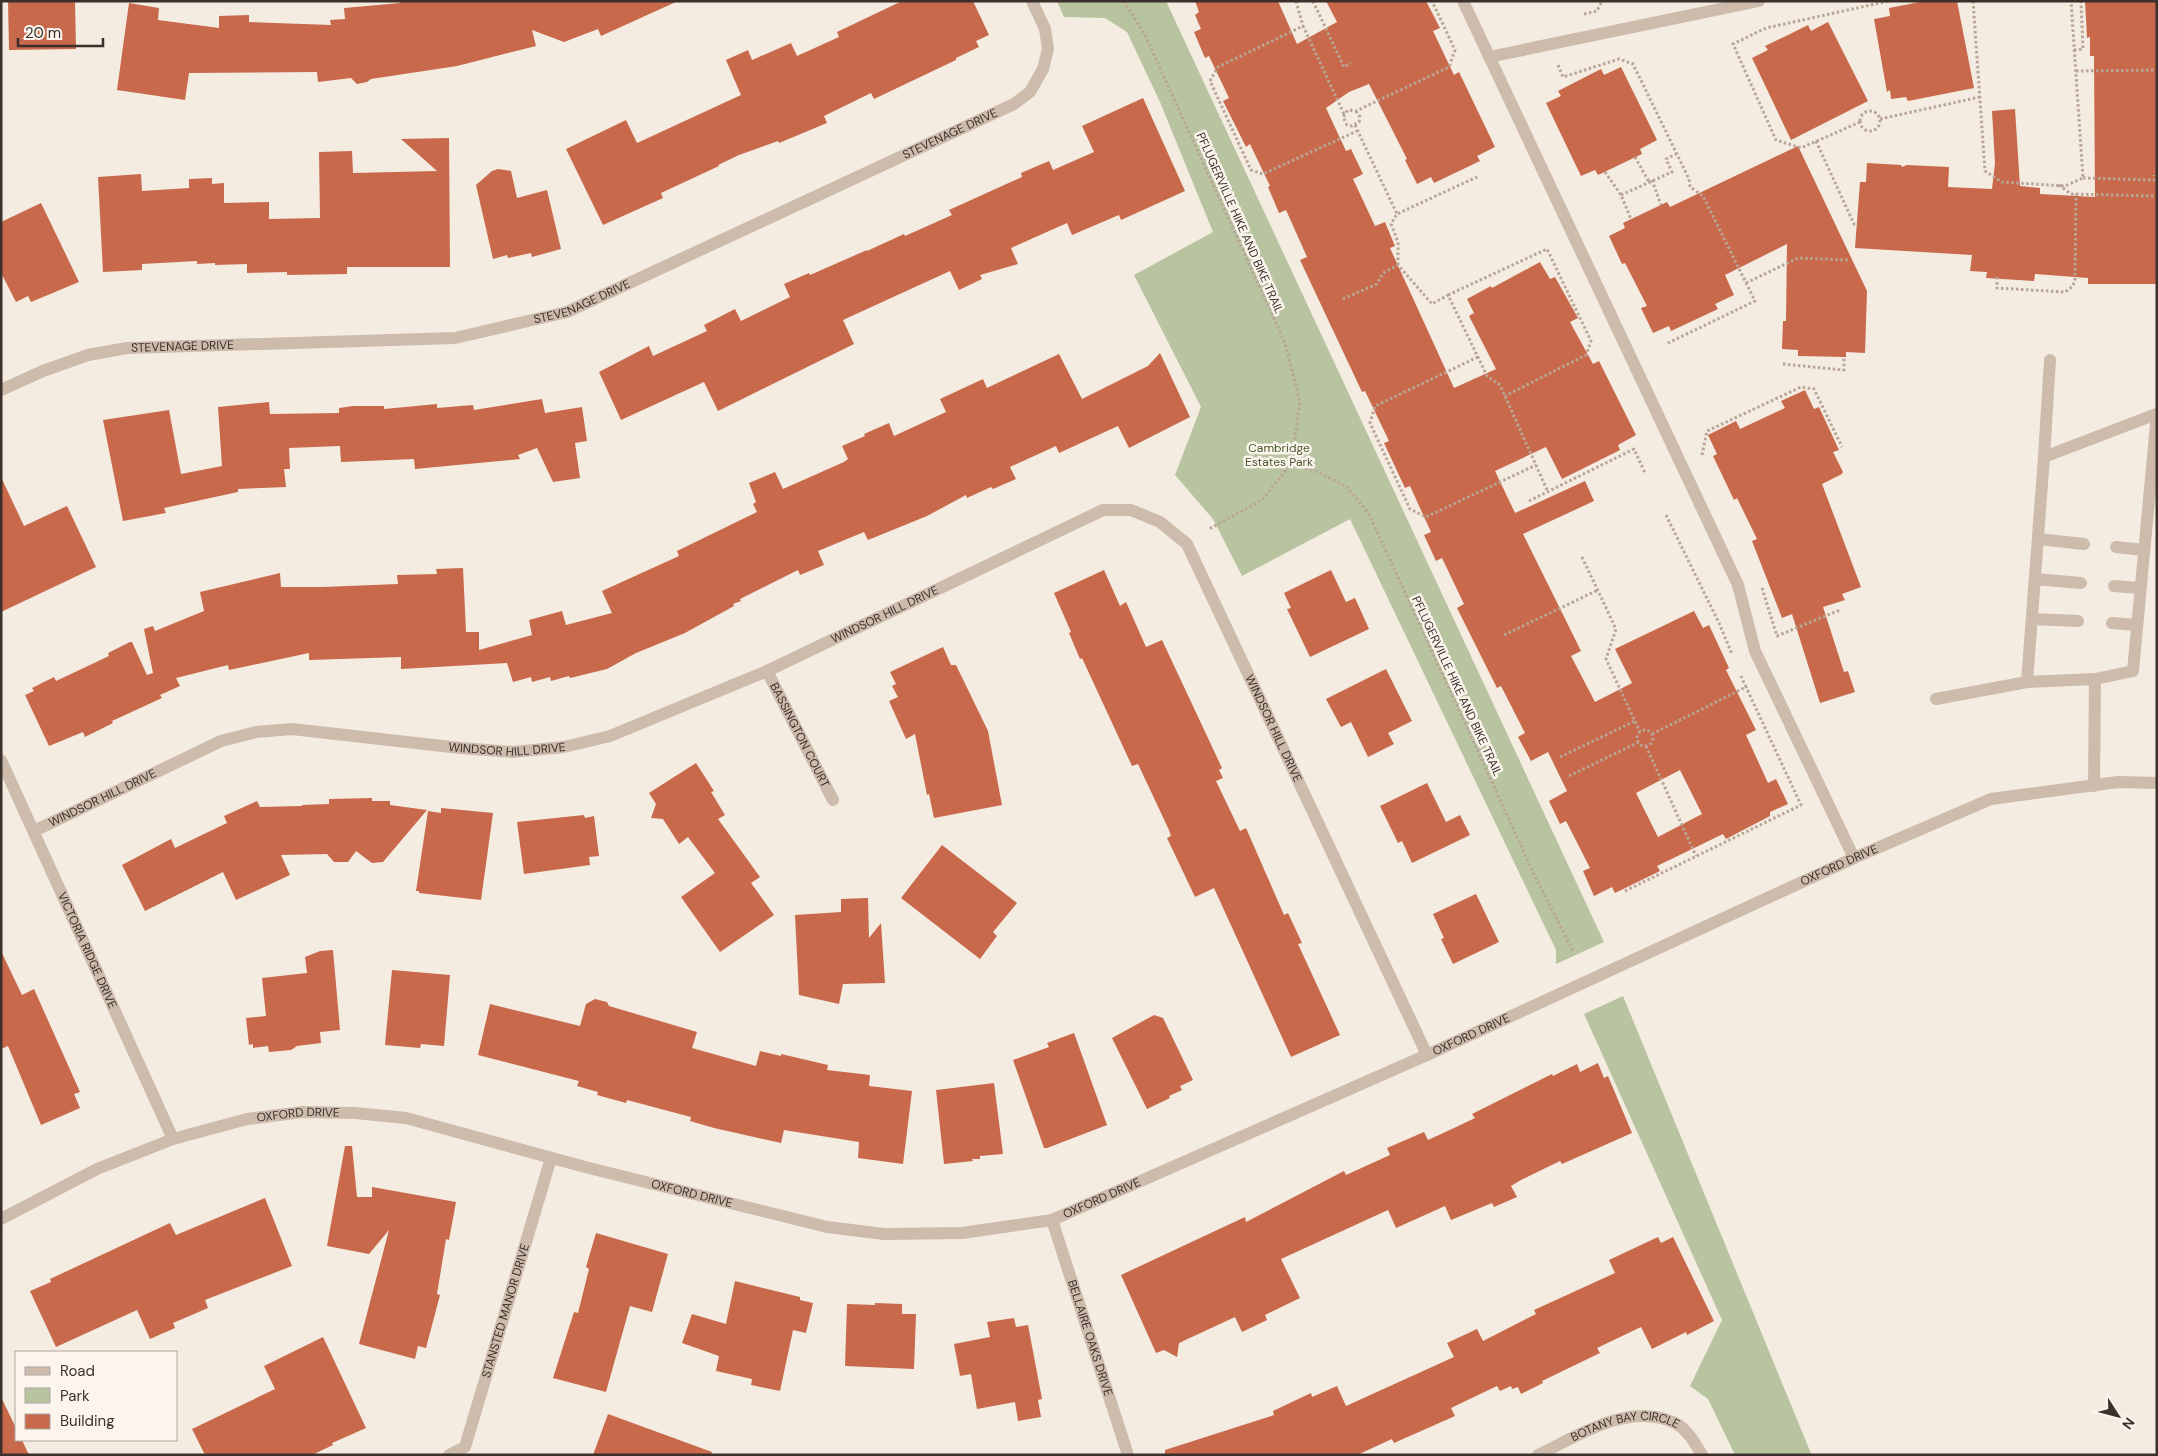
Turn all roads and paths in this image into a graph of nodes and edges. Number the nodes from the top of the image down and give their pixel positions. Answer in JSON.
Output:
{"nodes":[{"id":1,"x":1032,"y":1,"type":"edge"},
{"id":2,"x":1124,"y":1,"type":"edge"},
{"id":3,"x":1296,"y":1,"type":"edge"},
{"id":4,"x":1313,"y":1,"type":"edge"},
{"id":5,"x":1432,"y":1,"type":"edge"},
{"id":6,"x":1462,"y":1,"type":"edge"},
{"id":7,"x":1602,"y":1,"type":"edge"},
{"id":8,"x":1759,"y":1,"type":"edge"},
{"id":9,"x":1889,"y":1,"type":"edge"},
{"id":10,"x":1973,"y":1,"type":"edge"},
{"id":11,"x":2071,"y":1,"type":"edge"},
{"id":12,"x":2081,"y":1,"type":"edge"},
{"id":13,"x":1579,"y":15,"type":"dead end"},
{"id":14,"x":1303,"y":26,"type":"junction"},
{"id":15,"x":2082,"y":31,"type":"junction"},
{"id":16,"x":2073,"y":32,"type":"junction"},
{"id":17,"x":2074,"y":50,"type":"junction"},
{"id":18,"x":1489,"y":57,"type":"junction"},
{"id":19,"x":1351,"y":63,"type":"dead end"},
{"id":20,"x":1557,"y":64,"type":"dead end"},
{"id":21,"x":2157,"y":70,"type":"edge"},
{"id":22,"x":2076,"y":72,"type":"junction"},
{"id":23,"x":1980,"y":97,"type":"junction"},
{"id":24,"x":1356,"y":111,"type":"junction"},
{"id":25,"x":1344,"y":114,"type":"junction"},
{"id":26,"x":1880,"y":119,"type":"junction"},
{"id":27,"x":1860,"y":122,"type":"junction"},
{"id":28,"x":1355,"y":125,"type":"junction"},
{"id":29,"x":1357,"y":131,"type":"junction"},
{"id":30,"x":1816,"y":141,"type":"junction"},
{"id":31,"x":1676,"y":154,"type":"junction"},
{"id":32,"x":1635,"y":157,"type":"dead end"},
{"id":33,"x":1605,"y":172,"type":"dead end"},
{"id":34,"x":2154,"y":175,"type":"dead end"},
{"id":35,"x":1480,"y":176,"type":"dead end"},
{"id":36,"x":2082,"y":178,"type":"junction"},
{"id":37,"x":1650,"y":181,"type":"junction"},
{"id":38,"x":2059,"y":185,"type":"junction"},
{"id":39,"x":2076,"y":194,"type":"junction"},
{"id":40,"x":1621,"y":195,"type":"junction"},
{"id":41,"x":2157,"y":196,"type":"edge"},
{"id":42,"x":1661,"y":205,"type":"dead end"},
{"id":43,"x":1397,"y":214,"type":"junction"},
{"id":44,"x":1631,"y":219,"type":"dead end"},
{"id":45,"x":1858,"y":225,"type":"dead end"},
{"id":46,"x":1848,"y":260,"type":"dead end"},
{"id":47,"x":1398,"y":265,"type":"junction"},
{"id":48,"x":1997,"y":277,"type":"dead end"},
{"id":49,"x":1746,"y":283,"type":"junction"},
{"id":50,"x":1448,"y":295,"type":"junction"},
{"id":51,"x":1343,"y":299,"type":"dead end"},
{"id":52,"x":1666,"y":344,"type":"dead end"},
{"id":53,"x":1478,"y":357,"type":"junction"},
{"id":54,"x":1844,"y":358,"type":"dead end"},
{"id":55,"x":2050,"y":360,"type":"dead end"},
{"id":56,"x":1783,"y":364,"type":"dead end"},
{"id":57,"x":1,"y":390,"type":"edge"},
{"id":58,"x":1505,"y":396,"type":"junction"},
{"id":59,"x":2156,"y":414,"type":"edge"},
{"id":60,"x":1842,"y":447,"type":"dead end"},
{"id":61,"x":2044,"y":457,"type":"junction"},
{"id":62,"x":1705,"y":462,"type":"dead end"},
{"id":63,"x":1291,"y":464,"type":"junction"},
{"id":64,"x":1536,"y":465,"type":"junction"},
{"id":65,"x":1645,"y":473,"type":"dead end"},
{"id":66,"x":1548,"y":492,"type":"junction"},
{"id":67,"x":1529,"y":501,"type":"dead end"},
{"id":68,"x":1666,"y":515,"type":"dead end"},
{"id":69,"x":1209,"y":530,"type":"dead end"},
{"id":70,"x":2038,"y":539,"type":"junction"},
{"id":71,"x":2084,"y":544,"type":"dead end"},
{"id":72,"x":2116,"y":547,"type":"dead end"},
{"id":73,"x":2144,"y":550,"type":"junction"},
{"id":74,"x":1582,"y":557,"type":"dead end"},
{"id":75,"x":2035,"y":579,"type":"junction"},
{"id":76,"x":1759,"y":580,"type":"dead end"},
{"id":77,"x":2081,"y":583,"type":"dead end"},
{"id":78,"x":2114,"y":586,"type":"dead end"},
{"id":79,"x":2140,"y":588,"type":"junction"},
{"id":80,"x":1598,"y":590,"type":"junction"},
{"id":81,"x":1840,"y":610,"type":"dead end"},
{"id":82,"x":2032,"y":618,"type":"junction"},
{"id":83,"x":2078,"y":621,"type":"dead end"},
{"id":84,"x":2112,"y":623,"type":"dead end"},
{"id":85,"x":2137,"y":625,"type":"junction"},
{"id":86,"x":1504,"y":635,"type":"dead end"},
{"id":87,"x":1734,"y":660,"type":"dead end"},
{"id":88,"x":1738,"y":669,"type":"dead end"},
{"id":89,"x":767,"y":671,"type":"junction"},
{"id":90,"x":2095,"y":679,"type":"junction"},
{"id":91,"x":2027,"y":682,"type":"junction"},
{"id":92,"x":1746,"y":687,"type":"junction"},
{"id":93,"x":1936,"y":699,"type":"dead end"},
{"id":94,"x":1635,"y":721,"type":"junction"},
{"id":95,"x":1640,"y":732,"type":"junction"},
{"id":96,"x":1652,"y":734,"type":"junction"},
{"id":97,"x":1639,"y":742,"type":"junction"},
{"id":98,"x":1646,"y":746,"type":"junction"},
{"id":99,"x":1560,"y":757,"type":"dead end"},
{"id":100,"x":1,"y":760,"type":"edge"},
{"id":101,"x":1569,"y":776,"type":"dead end"},
{"id":102,"x":2157,"y":783,"type":"edge"},
{"id":103,"x":2094,"y":786,"type":"junction"},
{"id":104,"x":833,"y":800,"type":"dead end"},
{"id":105,"x":34,"y":831,"type":"junction"},
{"id":106,"x":1696,"y":856,"type":"junction"},
{"id":107,"x":1854,"y":858,"type":"junction"},
{"id":108,"x":1625,"y":891,"type":"dead end"},
{"id":109,"x":1573,"y":951,"type":"dead end"},
{"id":110,"x":1427,"y":1055,"type":"junction"},
{"id":111,"x":173,"y":1139,"type":"junction"},
{"id":112,"x":551,"y":1158,"type":"junction"},
{"id":113,"x":1,"y":1219,"type":"edge"},
{"id":114,"x":1052,"y":1220,"type":"junction"},
{"id":115,"x":449,"y":1455,"type":"edge"},
{"id":116,"x":1128,"y":1455,"type":"edge"},
{"id":117,"x":1538,"y":1455,"type":"edge"},
{"id":118,"x":1702,"y":1455,"type":"edge"}],
"edges":[{"from":1,"to":57,"type":"street","name":"STEVENAGE DRIVE"},
{"from":2,"to":63,"type":"path","name":"PFLUGERVILLE HIKE AND BIKE TRAIL"},
{"from":3,"to":14,"type":"path"},
{"from":4,"to":19,"type":"path"},
{"from":5,"to":24,"type":"path"},
{"from":6,"to":18,"type":"street"},
{"from":7,"to":13,"type":"path"},
{"from":8,"to":18,"type":"street"},
{"from":9,"to":30,"type":"path"},
{"from":10,"to":23,"type":"path"},
{"from":11,"to":16,"type":"path"},
{"from":12,"to":15,"type":"path"},
{"from":14,"to":25,"type":"path"},
{"from":14,"to":29,"type":"path"},
{"from":15,"to":16,"type":"path"},
{"from":15,"to":17,"type":"path"},
{"from":16,"to":17,"type":"path"},
{"from":17,"to":22,"type":"path"},
{"from":18,"to":107,"type":"street"},
{"from":20,"to":31,"type":"path"},
{"from":21,"to":22,"type":"path"},
{"from":22,"to":36,"type":"path"},
{"from":23,"to":26,"type":"path"},
{"from":23,"to":38,"type":"path"},
{"from":24,"to":25,"type":"path"},
{"from":24,"to":28,"type":"path"},
{"from":25,"to":28,"type":"path"},
{"from":26,"to":27,"type":"path"},
{"from":26,"to":27,"type":"path"},
{"from":27,"to":30,"type":"path"},
{"from":28,"to":29,"type":"path"},
{"from":29,"to":43,"type":"path"},
{"from":30,"to":45,"type":"path"},
{"from":31,"to":37,"type":"path"},
{"from":31,"to":49,"type":"path"},
{"from":32,"to":37,"type":"path"},
{"from":33,"to":40,"type":"path"},
{"from":34,"to":36,"type":"path"},
{"from":35,"to":43,"type":"path"},
{"from":36,"to":38,"type":"path"},
{"from":37,"to":40,"type":"path"},
{"from":37,"to":42,"type":"path"},
{"from":38,"to":39,"type":"path"},
{"from":39,"to":41,"type":"path"},
{"from":39,"to":48,"type":"path"},
{"from":40,"to":44,"type":"path"},
{"from":43,"to":47,"type":"path"},
{"from":46,"to":49,"type":"path"},
{"from":47,"to":50,"type":"path"},
{"from":47,"to":51,"type":"path"},
{"from":49,"to":52,"type":"path"},
{"from":50,"to":53,"type":"path"},
{"from":50,"to":58,"type":"path"},
{"from":53,"to":58,"type":"path"},
{"from":53,"to":64,"type":"path"},
{"from":54,"to":56,"type":"path"},
{"from":55,"to":61,"type":"street"},
{"from":58,"to":64,"type":"path"},
{"from":59,"to":61,"type":"street"},
{"from":59,"to":73,"type":"street"},
{"from":60,"to":62,"type":"path"},
{"from":61,"to":70,"type":"street"},
{"from":63,"to":69,"type":"path"},
{"from":63,"to":109,"type":"path","name":"PFLUGERVILLE HIKE AND BIKE TRAIL"},
{"from":64,"to":66,"type":"path"},
{"from":65,"to":66,"type":"path"},
{"from":66,"to":67,"type":"path"},
{"from":68,"to":87,"type":"path"},
{"from":70,"to":71,"type":"street"},
{"from":70,"to":75,"type":"street"},
{"from":72,"to":73,"type":"street"},
{"from":73,"to":79,"type":"street"},
{"from":74,"to":80,"type":"path"},
{"from":75,"to":77,"type":"street"},
{"from":75,"to":82,"type":"street"},
{"from":76,"to":81,"type":"path"},
{"from":78,"to":79,"type":"street"},
{"from":79,"to":85,"type":"street"},
{"from":80,"to":86,"type":"path"},
{"from":80,"to":94,"type":"path"},
{"from":82,"to":83,"type":"street"},
{"from":82,"to":91,"type":"street"},
{"from":84,"to":85,"type":"street"},
{"from":85,"to":90,"type":"street"},
{"from":88,"to":92,"type":"path"},
{"from":89,"to":104,"type":"street","name":"BASSINGTON COURT"},
{"from":89,"to":105,"type":"street","name":"WINDSOR HILL DRIVE"},
{"from":89,"to":110,"type":"street","name":"WINDSOR HILL DRIVE"},
{"from":90,"to":91,"type":"street"},
{"from":90,"to":103,"type":"street"},
{"from":91,"to":93,"type":"street"},
{"from":92,"to":96,"type":"path"},
{"from":92,"to":106,"type":"path"},
{"from":94,"to":95,"type":"path"},
{"from":94,"to":99,"type":"path"},
{"from":95,"to":96,"type":"path"},
{"from":95,"to":97,"type":"path"},
{"from":96,"to":98,"type":"path"},
{"from":97,"to":98,"type":"path"},
{"from":97,"to":101,"type":"path"},
{"from":98,"to":106,"type":"path"},
{"from":100,"to":105,"type":"street","name":"VICTORIA RIDGE DRIVE"},
{"from":102,"to":103,"type":"street","name":"OXFORD DRIVE"},
{"from":103,"to":107,"type":"street","name":"OXFORD DRIVE"},
{"from":105,"to":111,"type":"street","name":"VICTORIA RIDGE DRIVE"},
{"from":106,"to":108,"type":"path"},
{"from":107,"to":110,"type":"street","name":"OXFORD DRIVE"},
{"from":110,"to":114,"type":"street","name":"OXFORD DRIVE"},
{"from":111,"to":112,"type":"street","name":"OXFORD DRIVE"},
{"from":111,"to":113,"type":"street","name":"OXFORD DRIVE"},
{"from":112,"to":114,"type":"street","name":"OXFORD DRIVE"},
{"from":112,"to":115,"type":"street","name":"STANSTED MANOR DRIVE"},
{"from":114,"to":116,"type":"street","name":"BELLAIRE OAKS DRIVE"},
{"from":117,"to":118,"type":"street","name":"BOTANY BAY CIRCLE"}]}
